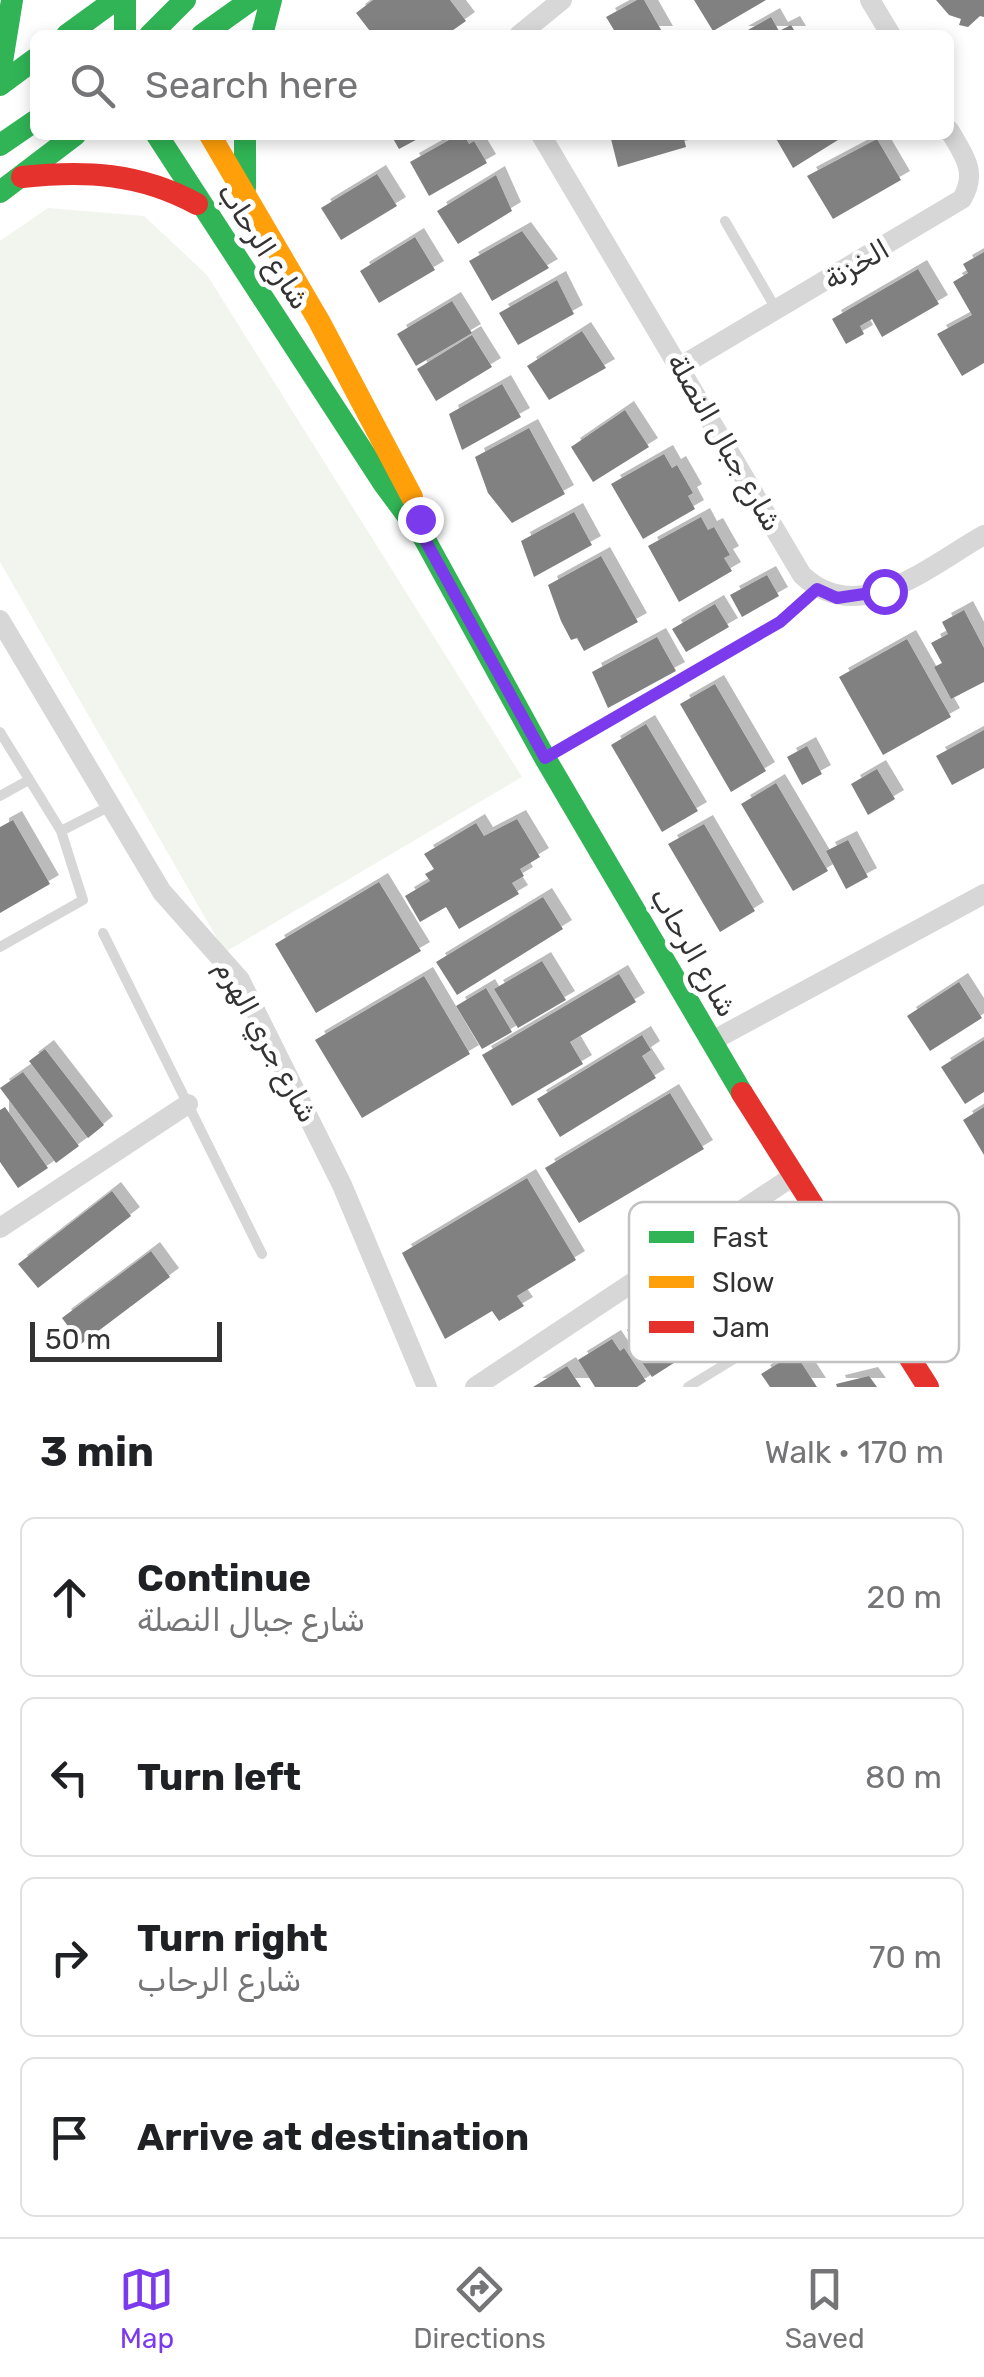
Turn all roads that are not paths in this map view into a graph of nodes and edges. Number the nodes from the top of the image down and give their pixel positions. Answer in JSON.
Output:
{"nodes":[{"id":1,"x":12,"y":0,"type":"edge"},
{"id":2,"x":115,"y":0,"type":"edge"},
{"id":3,"x":127,"y":0,"type":"edge"},
{"id":4,"x":185,"y":0,"type":"edge"},
{"id":5,"x":251,"y":0,"type":"edge"},
{"id":6,"x":271,"y":0,"type":"edge"},
{"id":7,"x":562,"y":0,"type":"edge"},
{"id":8,"x":870,"y":0,"type":"edge"},
{"id":9,"x":92,"y":17,"type":"edge"},
{"id":10,"x":125,"y":30,"type":"edge"},
{"id":11,"x":146,"y":30,"type":"edge"},
{"id":12,"x":154,"y":30,"type":"edge"},
{"id":13,"x":209,"y":30,"type":"edge"},
{"id":14,"x":263,"y":30,"type":"edge"},
{"id":15,"x":525,"y":30,"type":"edge"},
{"id":16,"x":888,"y":30,"type":"edge"},
{"id":17,"x":30,"y":63,"type":"edge"},
{"id":18,"x":0,"y":74,"type":"edge"},
{"id":19,"x":0,"y":85,"type":"edge"},
{"id":20,"x":30,"y":124,"type":"edge"},
{"id":21,"x":954,"y":139,"type":"edge"},
{"id":22,"x":69,"y":140,"type":"edge"},
{"id":23,"x":160,"y":140,"type":"edge"},
{"id":24,"x":213,"y":140,"type":"edge"},
{"id":25,"x":245,"y":140,"type":"edge"},
{"id":26,"x":544,"y":140,"type":"edge"},
{"id":27,"x":0,"y":145,"type":"edge"},
{"id":28,"x":22,"y":177,"type":"junction"},
{"id":29,"x":245,"y":191,"type":"junction"},
{"id":30,"x":0,"y":192,"type":"edge"},
{"id":31,"x":200,"y":206,"type":"junction"},
{"id":32,"x":725,"y":222,"type":"dead end"},
{"id":33,"x":777,"y":310,"type":"junction"},
{"id":34,"x":682,"y":366,"type":"junction"},
{"id":35,"x":984,"y":535,"type":"edge"},
{"id":36,"x":424,"y":538,"type":"junction"},
{"id":37,"x":817,"y":589,"type":"junction"},
{"id":38,"x":0,"y":620,"type":"edge"},
{"id":39,"x":0,"y":732,"type":"edge"},
{"id":40,"x":545,"y":758,"type":"junction"},
{"id":41,"x":27,"y":782,"type":"junction"},
{"id":42,"x":0,"y":796,"type":"edge"},
{"id":43,"x":112,"y":805,"type":"junction"},
{"id":44,"x":61,"y":831,"type":"junction"},
{"id":45,"x":984,"y":895,"type":"edge"},
{"id":46,"x":103,"y":933,"type":"dead end"},
{"id":47,"x":0,"y":947,"type":"edge"},
{"id":48,"x":712,"y":1041,"type":"junction"},
{"id":49,"x":188,"y":1104,"type":"junction"},
{"id":50,"x":792,"y":1177,"type":"junction"},
{"id":51,"x":754,"y":1202,"type":"edge"},
{"id":52,"x":808,"y":1202,"type":"edge"},
{"id":53,"x":0,"y":1228,"type":"edge"},
{"id":54,"x":262,"y":1254,"type":"dead end"},
{"id":55,"x":629,"y":1285,"type":"edge"},
{"id":56,"x":729,"y":1362,"type":"edge"},
{"id":57,"x":912,"y":1362,"type":"edge"},
{"id":58,"x":426,"y":1387,"type":"edge"},
{"id":59,"x":476,"y":1387,"type":"edge"},
{"id":60,"x":688,"y":1387,"type":"edge"},
{"id":61,"x":928,"y":1387,"type":"edge"}],
"edges":[{"from":1,"to":18,"type":"street"},
{"from":2,"to":9,"type":"street"},
{"from":3,"to":10,"type":"street"},
{"from":3,"to":11,"type":"street"},
{"from":4,"to":12,"type":"street"},
{"from":5,"to":13,"type":"street"},
{"from":6,"to":14,"type":"street"},
{"from":7,"to":15,"type":"street"},
{"from":8,"to":16,"type":"street"},
{"from":17,"to":19,"type":"street"},
{"from":20,"to":27,"type":"street"},
{"from":21,"to":33,"type":"street","name":"الخزنة"},
{"from":22,"to":28,"type":"street"},
{"from":23,"to":31,"type":"street","name":"شارع الرحاب"},
{"from":24,"to":29,"type":"street","name":"شارع الرحاب"},
{"from":25,"to":29,"type":"street"},
{"from":26,"to":34,"type":"street","name":"شارع جبال النصلة"},
{"from":28,"to":30,"type":"street"},
{"from":28,"to":31,"type":"street"},
{"from":29,"to":36,"type":"street","name":"شارع الرحاب"},
{"from":31,"to":36,"type":"street","name":"شارع الرحاب"},
{"from":32,"to":33,"type":"lane"},
{"from":33,"to":34,"type":"street","name":"الخزنة"},
{"from":34,"to":37,"type":"street","name":"شارع جبال النصلة"},
{"from":35,"to":37,"type":"street"},
{"from":36,"to":40,"type":"street","name":"شارع الرحاب"},
{"from":37,"to":40,"type":"lane"},
{"from":38,"to":43,"type":"street","name":"شارع جري الهرم"},
{"from":39,"to":41,"type":"lane"},
{"from":40,"to":48,"type":"street","name":"شارع الرحاب"},
{"from":41,"to":42,"type":"lane"},
{"from":41,"to":44,"type":"lane"},
{"from":43,"to":44,"type":"lane"},
{"from":43,"to":58,"type":"street","name":"شارع جري الهرم"},
{"from":44,"to":47,"type":"lane"},
{"from":45,"to":48,"type":"street"},
{"from":46,"to":49,"type":"lane"},
{"from":48,"to":50,"type":"street","name":"شارع الرحاب"},
{"from":49,"to":53,"type":"street"},
{"from":49,"to":54,"type":"lane"},
{"from":50,"to":51,"type":"street"},
{"from":50,"to":52,"type":"street","name":"شارع الرحاب"},
{"from":55,"to":59,"type":"street"},
{"from":56,"to":60,"type":"lane"},
{"from":57,"to":61,"type":"street","name":"شارع الرحاب"}]}
